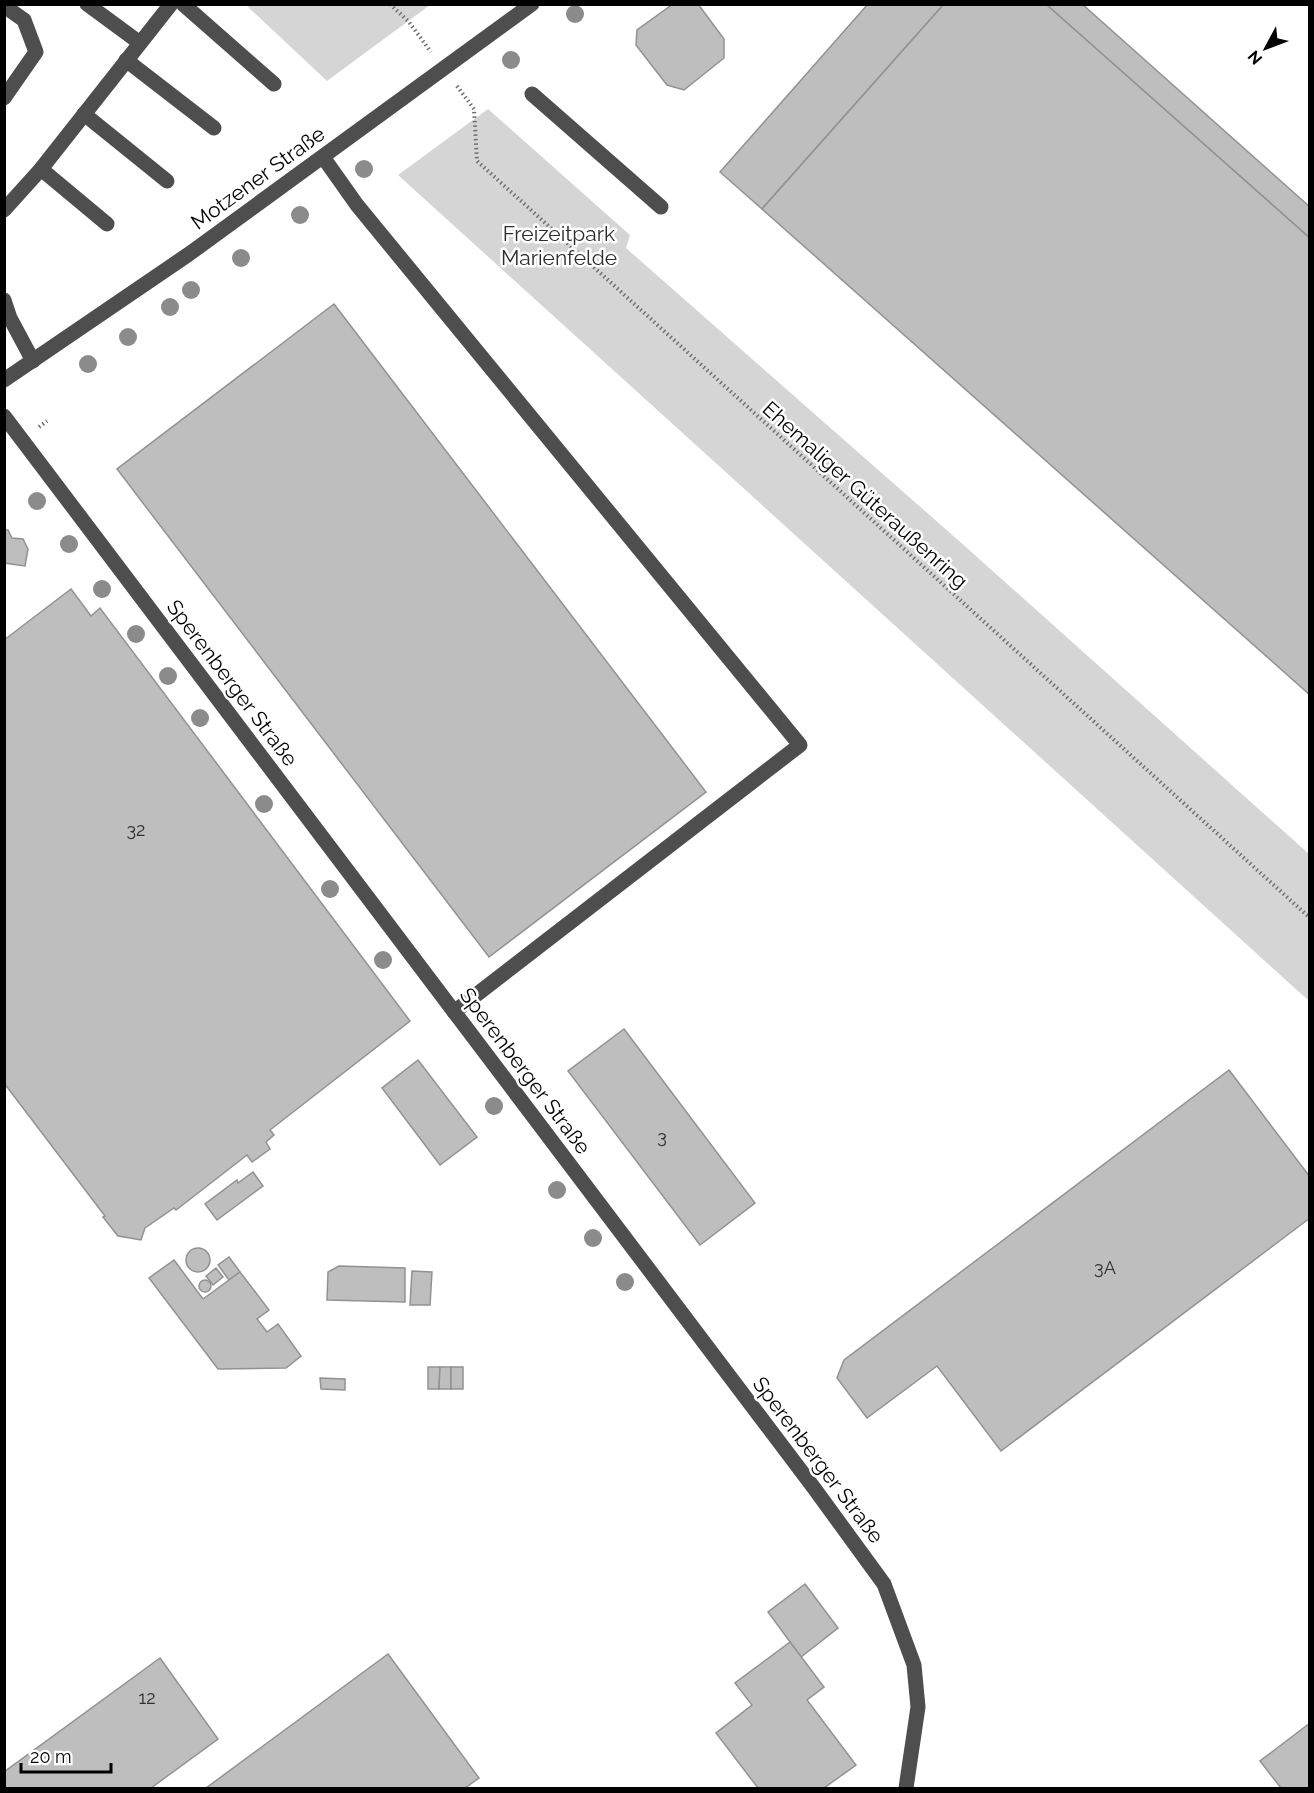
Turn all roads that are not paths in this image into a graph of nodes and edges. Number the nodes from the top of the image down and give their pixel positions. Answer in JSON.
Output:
{"nodes":[{"id":1,"x":87,"y":4,"type":"edge"},
{"id":2,"x":171,"y":4,"type":"edge"},
{"id":3,"x":183,"y":4,"type":"edge"},
{"id":4,"x":532,"y":4,"type":"edge"},
{"id":5,"x":4,"y":6,"type":"edge"},
{"id":6,"x":140,"y":42,"type":"junction"},
{"id":7,"x":126,"y":60,"type":"junction"},
{"id":8,"x":274,"y":84,"type":"dead end"},
{"id":9,"x":532,"y":94,"type":"dead end"},
{"id":10,"x":4,"y":98,"type":"edge"},
{"id":11,"x":84,"y":114,"type":"junction"},
{"id":12,"x":214,"y":128,"type":"dead end"},
{"id":13,"x":322,"y":157,"type":"junction"},
{"id":14,"x":41,"y":169,"type":"junction"},
{"id":15,"x":167,"y":181,"type":"dead end"},
{"id":16,"x":661,"y":207,"type":"dead end"},
{"id":17,"x":4,"y":210,"type":"edge"},
{"id":18,"x":107,"y":224,"type":"dead end"},
{"id":19,"x":4,"y":300,"type":"edge"},
{"id":20,"x":33,"y":361,"type":"junction"},
{"id":21,"x":4,"y":380,"type":"edge"},
{"id":22,"x":4,"y":416,"type":"edge"},
{"id":23,"x":454,"y":1012,"type":"junction"},
{"id":24,"x":906,"y":1788,"type":"edge"}],
"edges":[{"from":1,"to":6,"type":"street"},
{"from":2,"to":6,"type":"street"},
{"from":3,"to":8,"type":"street"},
{"from":4,"to":13,"type":"street","name":"Motzener Straße"},
{"from":5,"to":10,"type":"street"},
{"from":6,"to":7,"type":"street"},
{"from":7,"to":11,"type":"street"},
{"from":7,"to":12,"type":"street"},
{"from":9,"to":16,"type":"street"},
{"from":11,"to":14,"type":"street"},
{"from":11,"to":15,"type":"street"},
{"from":13,"to":20,"type":"street","name":"Motzener Straße"},
{"from":13,"to":23,"type":"street"},
{"from":14,"to":17,"type":"street"},
{"from":14,"to":18,"type":"street"},
{"from":19,"to":20,"type":"street"},
{"from":20,"to":21,"type":"street","name":"Motzener Straße"},
{"from":22,"to":23,"type":"street","name":"Sperenberger Straße"},
{"from":23,"to":24,"type":"street","name":"Sperenberger Straße"}]}
